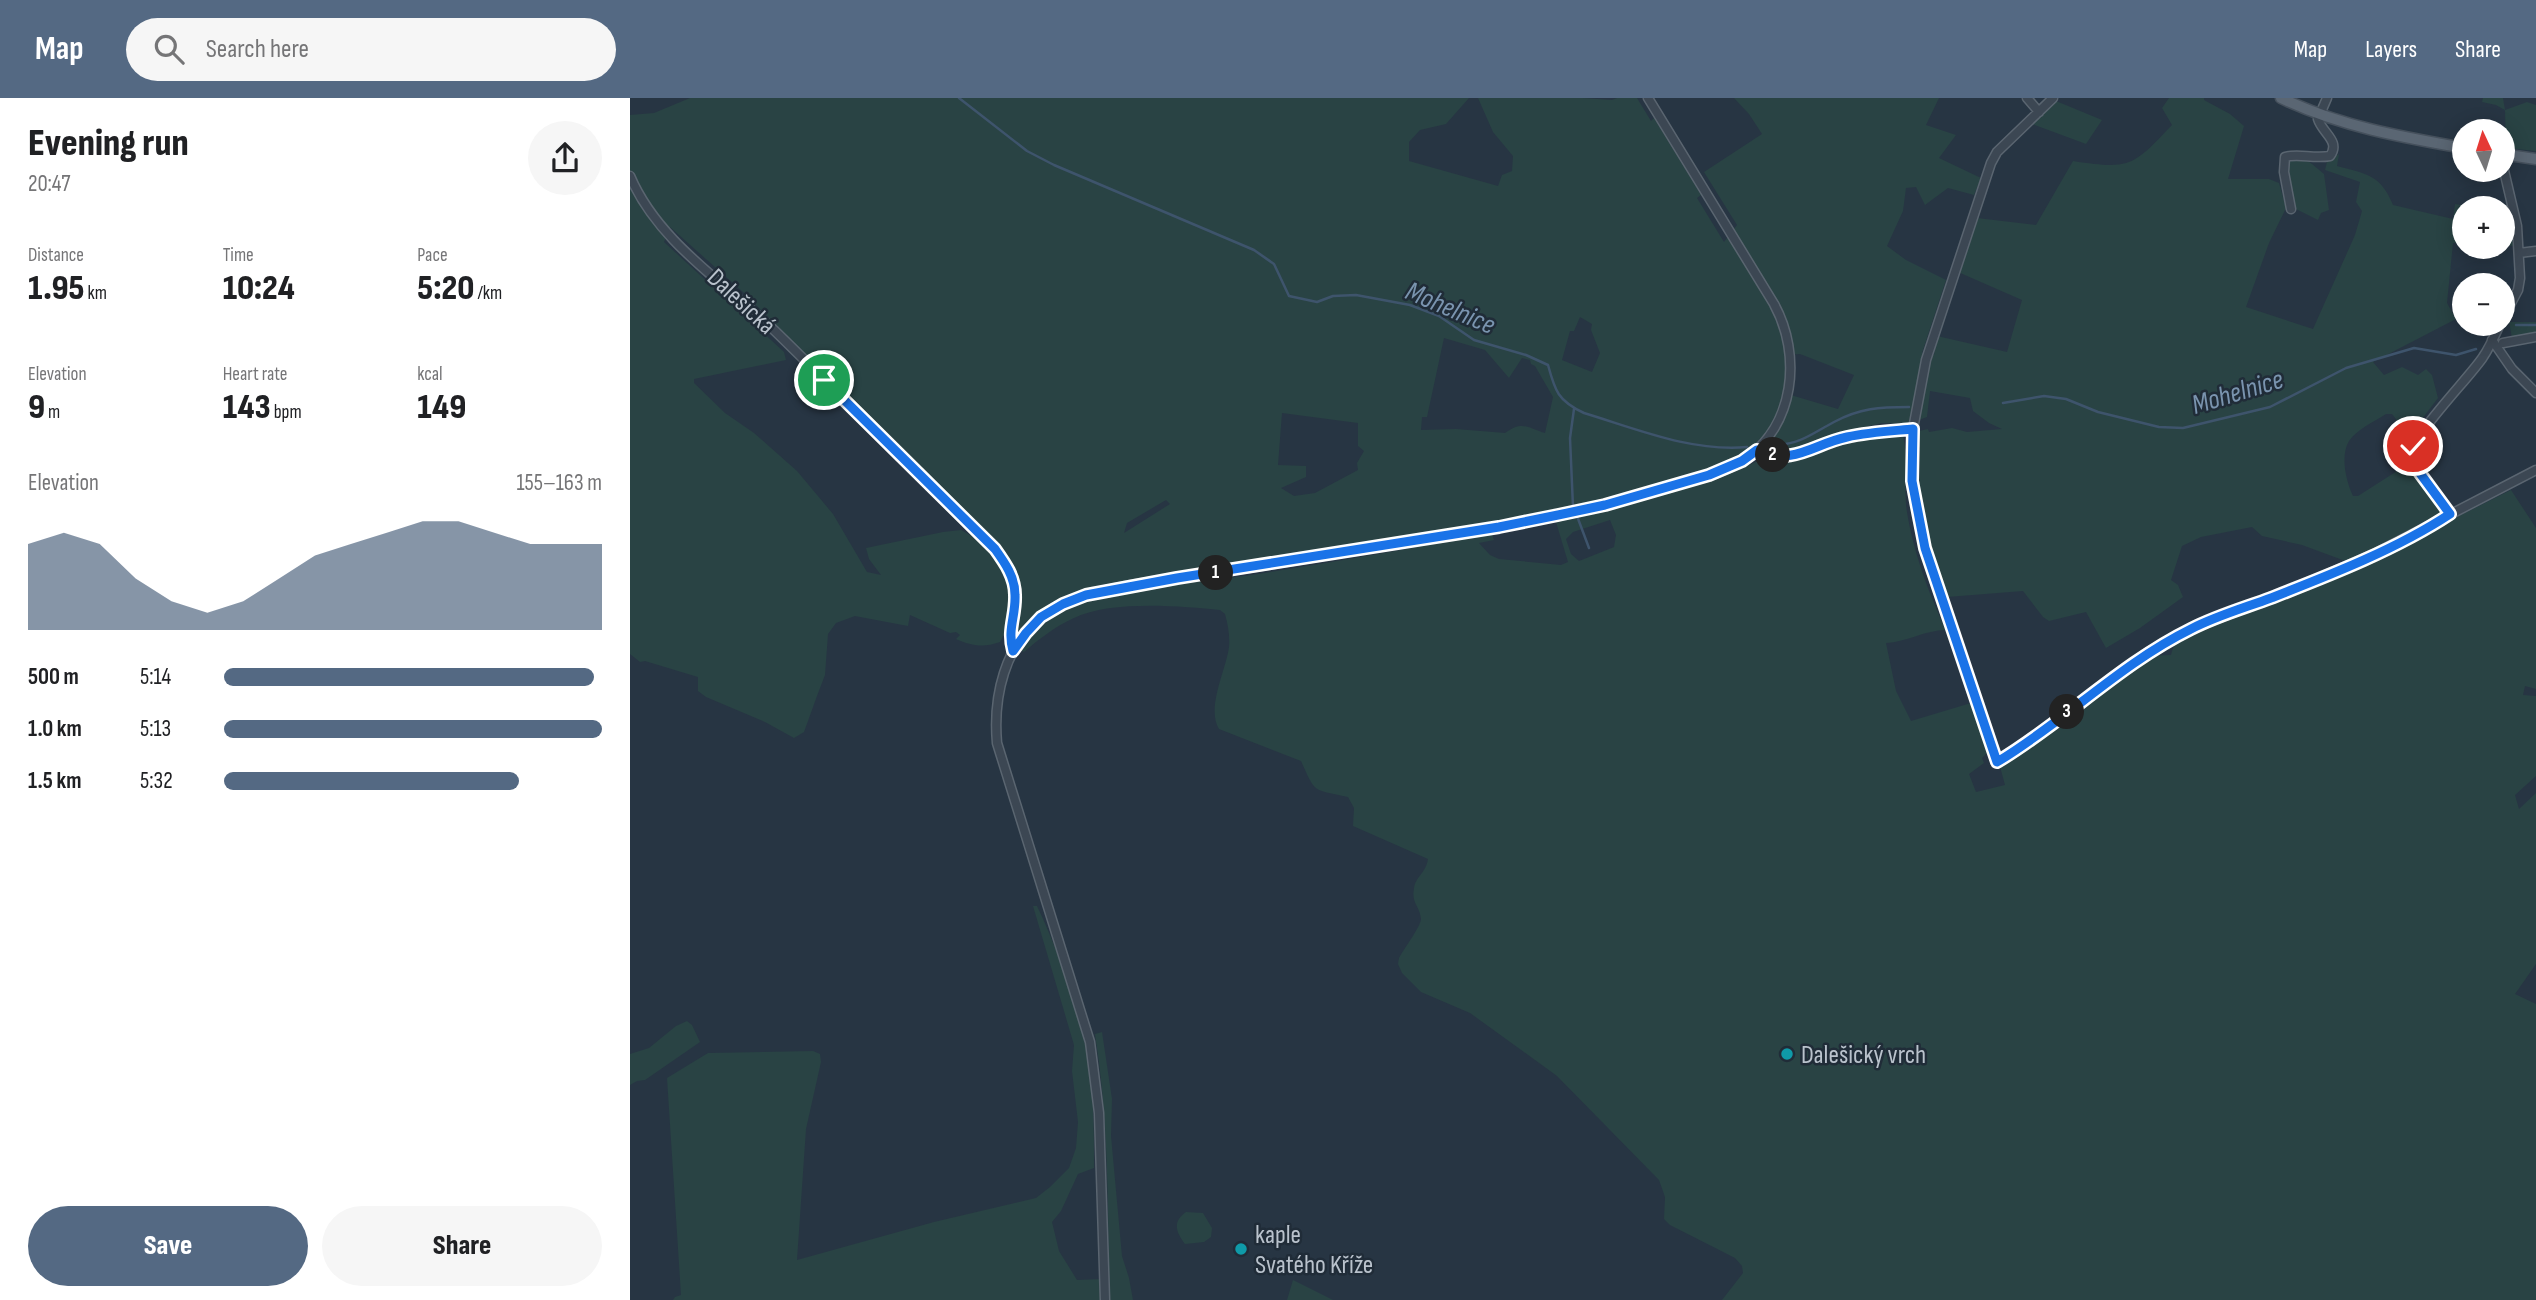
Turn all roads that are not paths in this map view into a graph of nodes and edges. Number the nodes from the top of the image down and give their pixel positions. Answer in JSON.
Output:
{"nodes":[{"id":1,"x":1648,"y":98,"type":"edge"},
{"id":2,"x":2027,"y":98,"type":"edge"},
{"id":3,"x":2053,"y":98,"type":"edge"},
{"id":4,"x":2281,"y":98,"type":"edge"},
{"id":5,"x":2327,"y":98,"type":"edge"},
{"id":6,"x":2039,"y":112,"type":"junction"},
{"id":7,"x":2319,"y":115,"type":"junction"},
{"id":8,"x":2452,"y":146,"type":"edge"},
{"id":9,"x":2515,"y":156,"type":"edge"},
{"id":10,"x":2536,"y":159,"type":"edge"},
{"id":11,"x":630,"y":176,"type":"edge"},
{"id":12,"x":2507,"y":182,"type":"edge"},
{"id":13,"x":2291,"y":209,"type":"dead end"},
{"id":14,"x":2536,"y":251,"type":"edge"},
{"id":15,"x":2519,"y":253,"type":"junction"},
{"id":16,"x":2515,"y":295,"type":"edge"},
{"id":17,"x":2498,"y":336,"type":"edge"},
{"id":18,"x":2536,"y":337,"type":"edge"},
{"id":19,"x":2497,"y":343,"type":"junction"},
{"id":20,"x":2536,"y":393,"type":"edge"},
{"id":21,"x":1913,"y":429,"type":"junction"},
{"id":22,"x":1757,"y":450,"type":"junction"},
{"id":23,"x":2536,"y":470,"type":"edge"},
{"id":24,"x":2450,"y":514,"type":"junction"},
{"id":25,"x":1013,"y":651,"type":"junction"},
{"id":26,"x":1105,"y":1300,"type":"edge"}],
"edges":[{"from":1,"to":22,"type":"street"},
{"from":2,"to":6,"type":"street"},
{"from":3,"to":6,"type":"street"},
{"from":4,"to":7,"type":"main road"},
{"from":5,"to":7,"type":"street"},
{"from":6,"to":21,"type":"street"},
{"from":7,"to":8,"type":"main road"},
{"from":7,"to":13,"type":"street"},
{"from":9,"to":10,"type":"main road"},
{"from":11,"to":25,"type":"street","name":"Dalešická"},
{"from":12,"to":15,"type":"street"},
{"from":14,"to":15,"type":"street"},
{"from":15,"to":16,"type":"street"},
{"from":17,"to":19,"type":"street"},
{"from":18,"to":19,"type":"street"},
{"from":19,"to":20,"type":"street"},
{"from":19,"to":24,"type":"street"},
{"from":21,"to":22,"type":"street"},
{"from":21,"to":24,"type":"street"},
{"from":22,"to":25,"type":"street"},
{"from":23,"to":24,"type":"street"},
{"from":25,"to":26,"type":"street"}]}
